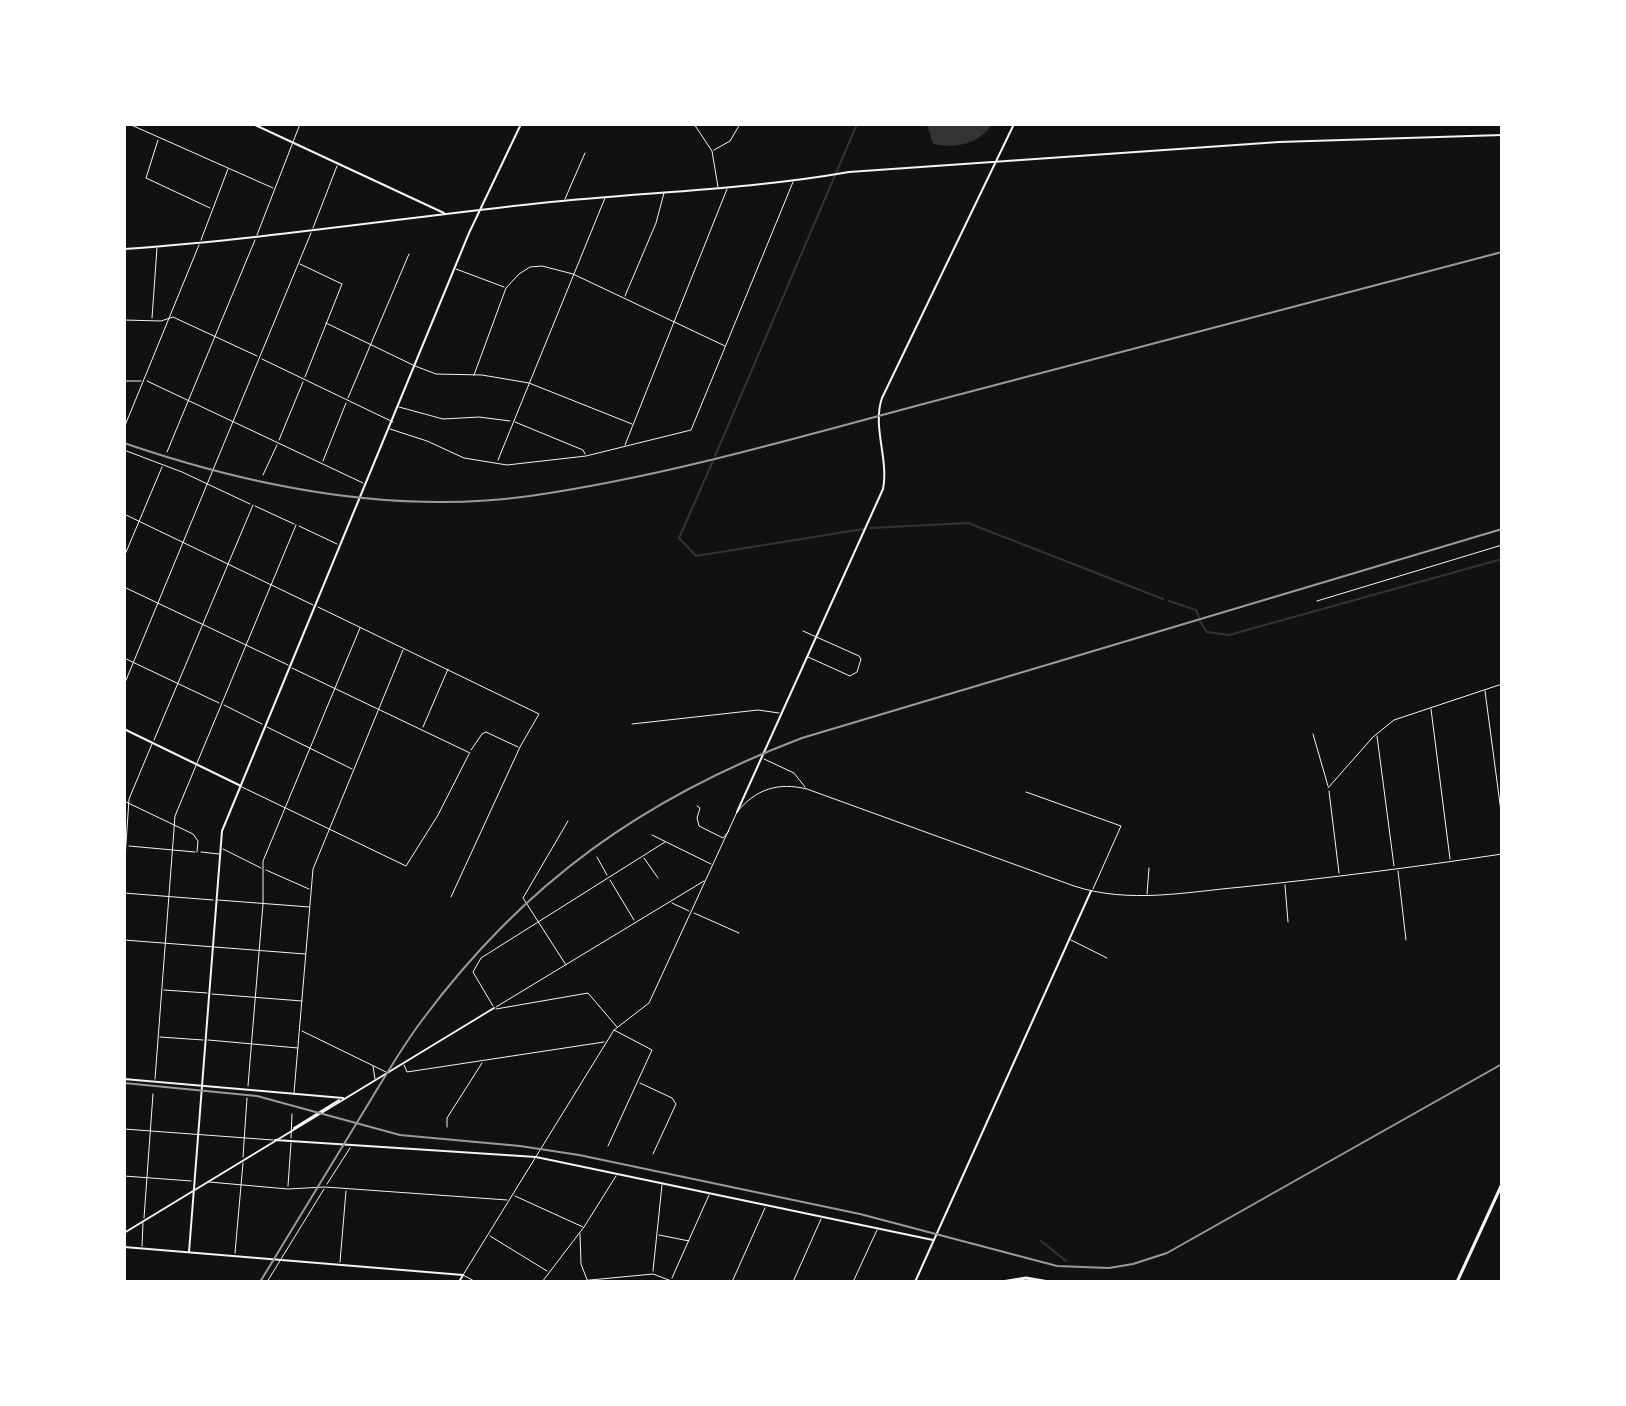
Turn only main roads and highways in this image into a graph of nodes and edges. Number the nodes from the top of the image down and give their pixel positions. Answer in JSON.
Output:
{"nodes":[{"id":1,"x":1502,"y":1184,"type":"edge"},
{"id":2,"x":1002,"y":1282,"type":"edge"},
{"id":3,"x":1049,"y":1282,"type":"edge"},
{"id":4,"x":1457,"y":1282,"type":"edge"}],
"edges":[{"from":1,"to":4,"type":"main road"},
{"from":2,"to":3,"type":"main road"}]}
